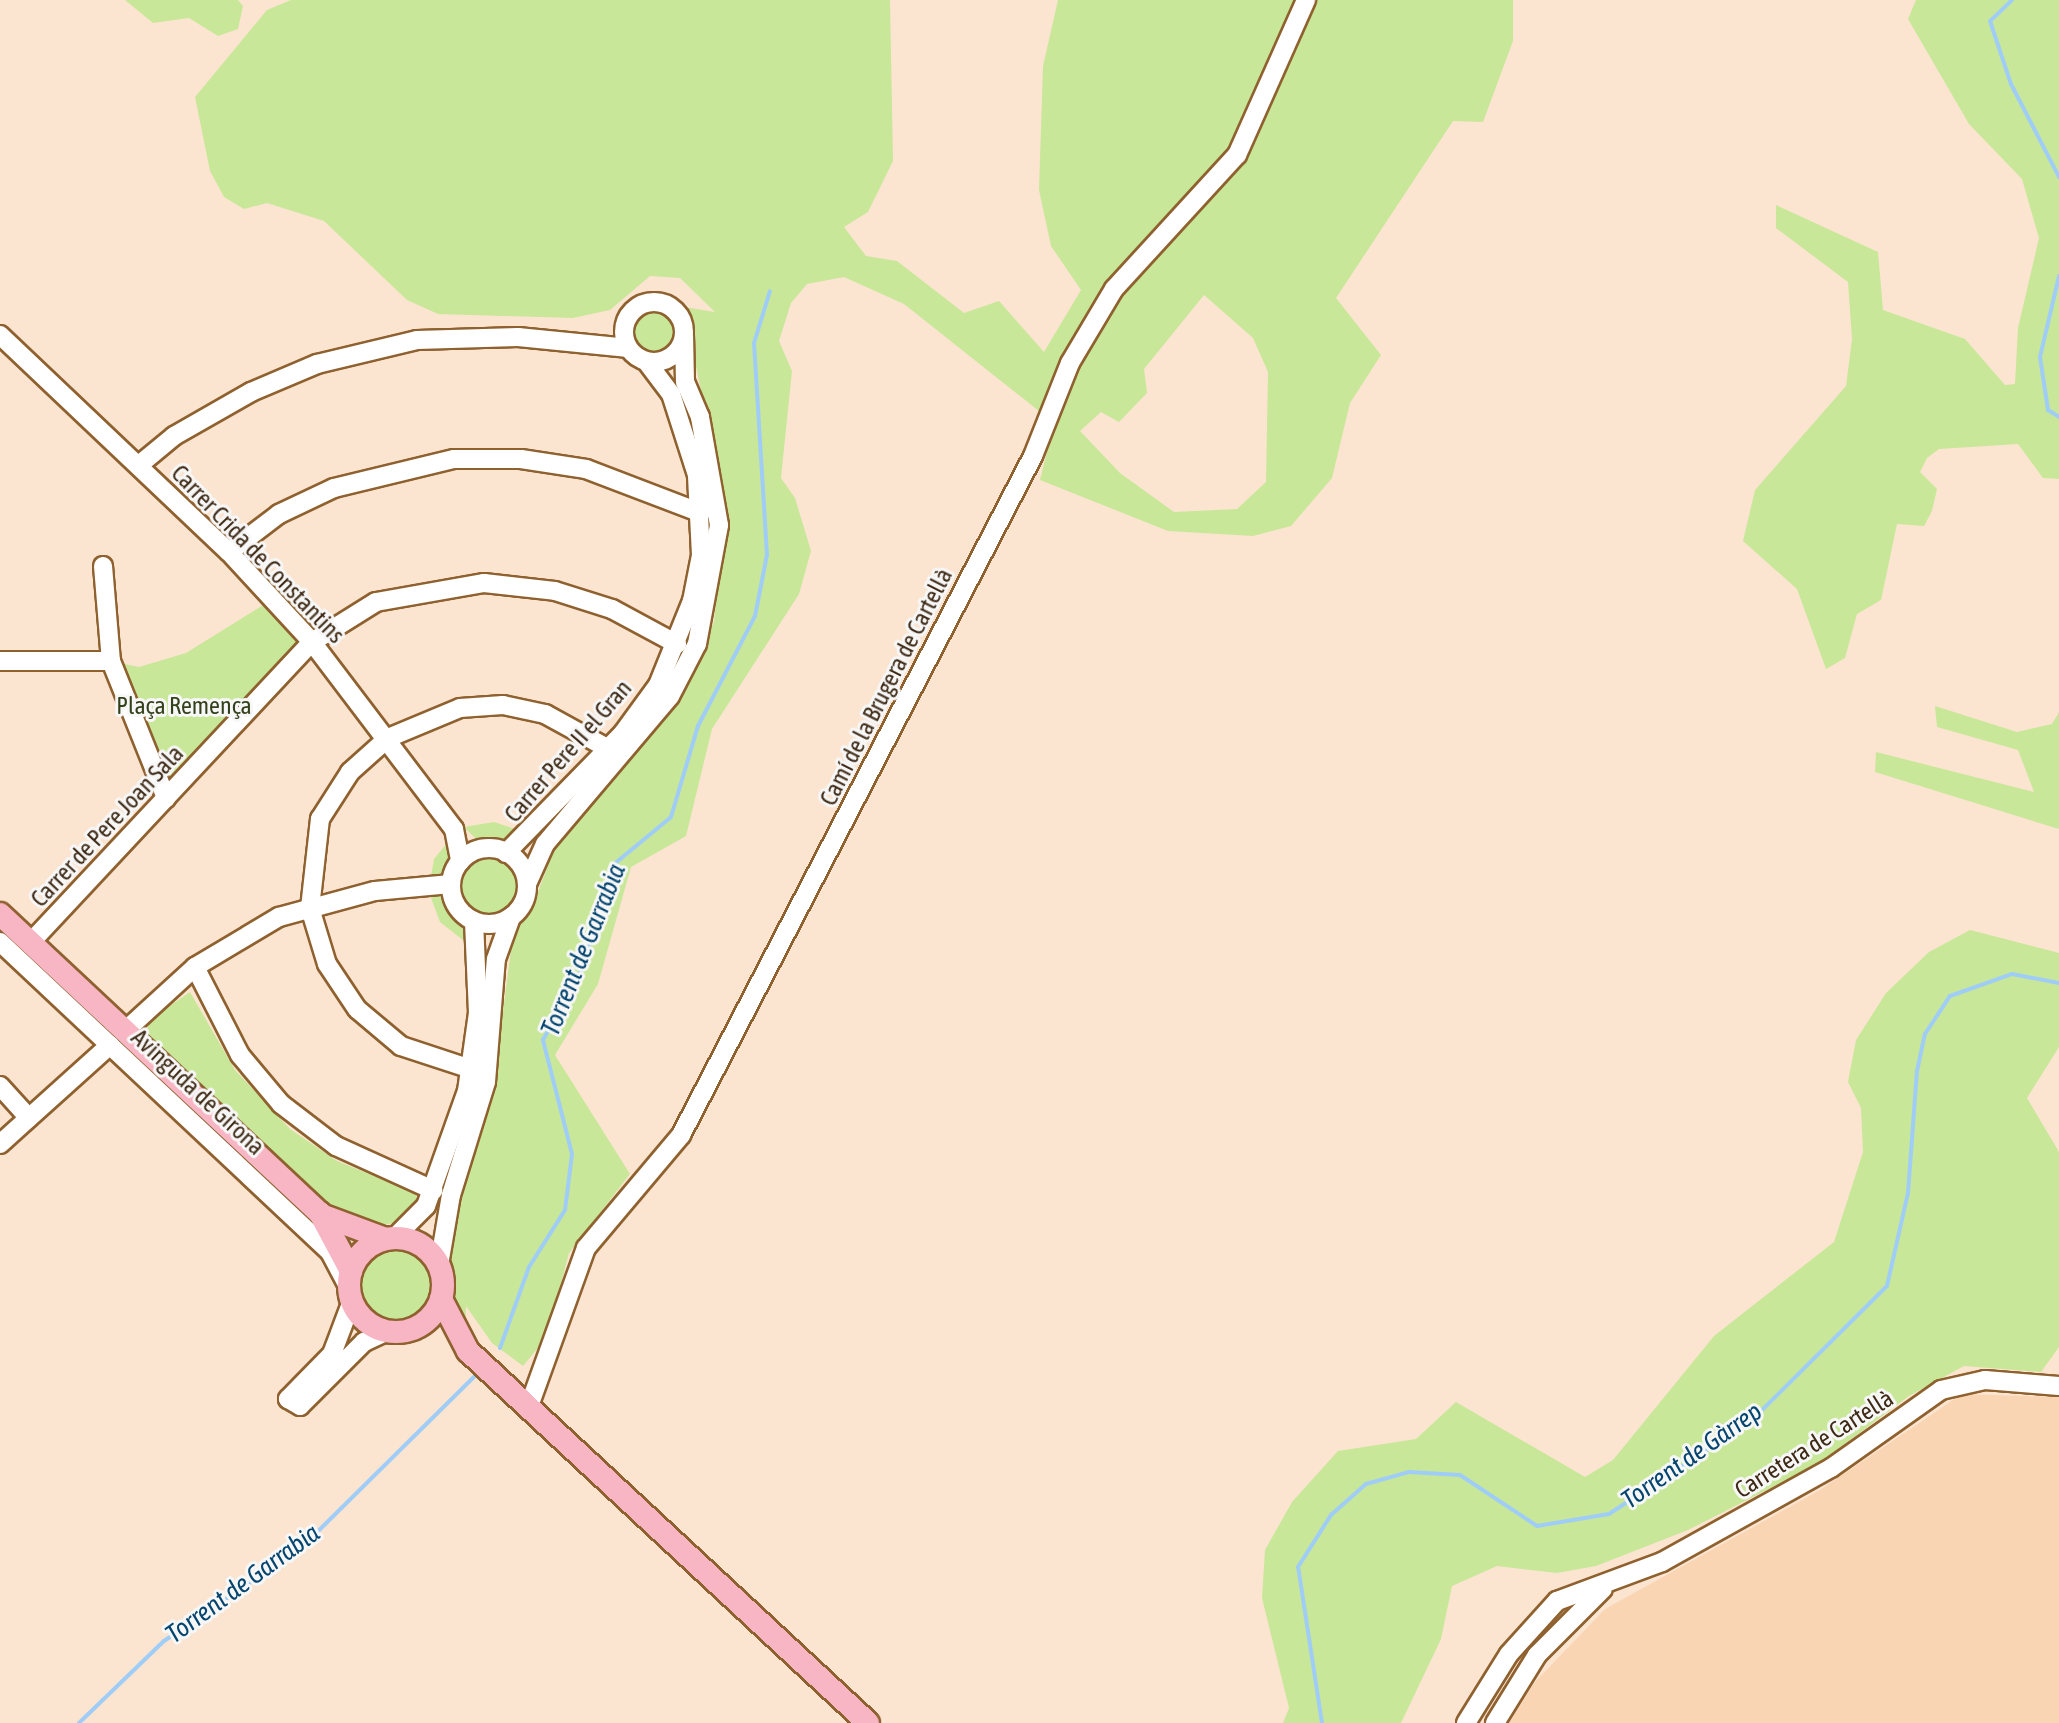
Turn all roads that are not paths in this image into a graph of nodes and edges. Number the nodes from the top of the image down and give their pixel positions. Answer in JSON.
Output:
{"nodes":[{"id":1,"x":1306,"y":0,"type":"edge"},
{"id":2,"x":684,"y":336,"type":"junction"},
{"id":3,"x":3,"y":344,"type":"edge"},
{"id":4,"x":628,"y":348,"type":"junction"},
{"id":5,"x":650,"y":362,"type":"junction"},
{"id":6,"x":685,"y":382,"type":"junction"},
{"id":7,"x":139,"y":465,"type":"junction"},
{"id":8,"x":701,"y":513,"type":"junction"},
{"id":9,"x":229,"y":552,"type":"junction"},
{"id":10,"x":103,"y":566,"type":"dead end"},
{"id":11,"x":312,"y":642,"type":"junction"},
{"id":12,"x":677,"y":644,"type":"junction"},
{"id":13,"x":0,"y":661,"type":"edge"},
{"id":14,"x":111,"y":661,"type":"junction"},
{"id":15,"x":388,"y":738,"type":"junction"},
{"id":16,"x":609,"y":749,"type":"junction"},
{"id":17,"x":166,"y":798,"type":"junction"},
{"id":18,"x":454,"y":829,"type":"junction"},
{"id":19,"x":545,"y":844,"type":"junction"},
{"id":20,"x":487,"y":848,"type":"junction"},
{"id":21,"x":510,"y":855,"type":"junction"},
{"id":22,"x":460,"y":861,"type":"junction"},
{"id":23,"x":451,"y":884,"type":"junction"},
{"id":24,"x":527,"y":884,"type":"junction"},
{"id":25,"x":310,"y":908,"type":"junction"},
{"id":26,"x":0,"y":914,"type":"edge"},
{"id":27,"x":511,"y":917,"type":"junction"},
{"id":28,"x":476,"y":922,"type":"junction"},
{"id":29,"x":0,"y":942,"type":"edge"},
{"id":30,"x":31,"y":942,"type":"junction"},
{"id":31,"x":496,"y":959,"type":"junction"},
{"id":32,"x":7,"y":966,"type":"edge"},
{"id":33,"x":195,"y":967,"type":"junction"},
{"id":34,"x":118,"y":1038,"type":"junction"},
{"id":35,"x":471,"y":1069,"type":"junction"},
{"id":36,"x":0,"y":1086,"type":"edge"},
{"id":37,"x":29,"y":1118,"type":"junction"},
{"id":38,"x":0,"y":1144,"type":"edge"},
{"id":39,"x":442,"y":1193,"type":"junction"},
{"id":40,"x":320,"y":1213,"type":"junction"},
{"id":41,"x":396,"y":1239,"type":"junction"},
{"id":42,"x":439,"y":1265,"type":"junction"},
{"id":43,"x":351,"y":1286,"type":"junction"},
{"id":44,"x":441,"y":1299,"type":"junction"},
{"id":45,"x":397,"y":1331,"type":"junction"},
{"id":46,"x":468,"y":1351,"type":"junction"},
{"id":47,"x":2059,"y":1386,"type":"edge"},
{"id":48,"x":528,"y":1409,"type":"junction"},
{"id":49,"x":1603,"y":1588,"type":"junction"},
{"id":50,"x":1549,"y":1607,"type":"junction"},
{"id":51,"x":1566,"y":1623,"type":"junction"},
{"id":52,"x":868,"y":1723,"type":"edge"},
{"id":53,"x":1466,"y":1723,"type":"edge"},
{"id":54,"x":1495,"y":1723,"type":"edge"}],
"edges":[{"from":1,"to":48,"type":"street","name":"Camí de la Brugera de Cartellà"},
{"from":2,"to":4,"type":"street"},
{"from":2,"to":5,"type":"street"},
{"from":2,"to":6,"type":"street","name":"Carrer Pere II el Gran"},
{"from":3,"to":7,"type":"street","name":"Carrer Crida de Constantins"},
{"from":4,"to":5,"type":"street"},
{"from":4,"to":7,"type":"street"},
{"from":5,"to":6,"type":"street"},
{"from":5,"to":8,"type":"street","name":"Carrer Pere II el Gran"},
{"from":6,"to":19,"type":"street","name":"Carrer Pere II el Gran"},
{"from":7,"to":9,"type":"street","name":"Carrer Crida de Constantins"},
{"from":8,"to":9,"type":"street"},
{"from":8,"to":12,"type":"street","name":"Carrer Pere II el Gran"},
{"from":9,"to":11,"type":"street","name":"Carrer Crida de Constantins"},
{"from":10,"to":14,"type":"street"},
{"from":11,"to":12,"type":"street","name":"Carrer de Pere Joan Sala"},
{"from":11,"to":15,"type":"street","name":"Carrer Crida de Constantins"},
{"from":11,"to":17,"type":"street","name":"Carrer de Pere Joan Sala"},
{"from":12,"to":16,"type":"street","name":"Carrer Pere II el Gran"},
{"from":13,"to":14,"type":"street"},
{"from":14,"to":17,"type":"street"},
{"from":15,"to":16,"type":"street"},
{"from":15,"to":18,"type":"street","name":"Carrer Crida de Constantins"},
{"from":15,"to":25,"type":"street"},
{"from":16,"to":21,"type":"street","name":"Carrer Pere II el Gran"},
{"from":17,"to":30,"type":"street","name":"Carrer de Pere Joan Sala"},
{"from":18,"to":20,"type":"street","name":"Carrer Crida de Constantins"},
{"from":18,"to":22,"type":"street","name":"Carrer Crida de Constantins"},
{"from":19,"to":21,"type":"street","name":"Carrer Pere II el Gran"},
{"from":19,"to":24,"type":"street","name":"Carrer Pere II el Gran"},
{"from":20,"to":21,"type":"street"},
{"from":20,"to":22,"type":"street"},
{"from":21,"to":24,"type":"street"},
{"from":22,"to":23,"type":"street"},
{"from":23,"to":25,"type":"street"},
{"from":23,"to":28,"type":"street"},
{"from":24,"to":27,"type":"street"},
{"from":25,"to":33,"type":"street"},
{"from":25,"to":35,"type":"street"},
{"from":26,"to":30,"type":"main road","name":"Avinguda de Girona"},
{"from":27,"to":28,"type":"street"},
{"from":27,"to":31,"type":"street"},
{"from":28,"to":31,"type":"street"},
{"from":28,"to":35,"type":"street"},
{"from":29,"to":32,"type":"street","name":"Avinguda de Girona"},
{"from":30,"to":34,"type":"main road","name":"Avinguda de Girona"},
{"from":31,"to":39,"type":"street"},
{"from":32,"to":34,"type":"street","name":"Avinguda de Girona"},
{"from":33,"to":34,"type":"street"},
{"from":33,"to":39,"type":"street"},
{"from":34,"to":37,"type":"street"},
{"from":34,"to":40,"type":"main road","name":"Avinguda de Girona"},
{"from":34,"to":43,"type":"street","name":"Avinguda de Girona"},
{"from":35,"to":39,"type":"street"},
{"from":36,"to":37,"type":"street"},
{"from":37,"to":38,"type":"street"},
{"from":39,"to":41,"type":"street"},
{"from":39,"to":42,"type":"street"},
{"from":40,"to":41,"type":"main road","name":"Avinguda de Girona"},
{"from":40,"to":43,"type":"main road","name":"Avinguda de Girona"},
{"from":41,"to":42,"type":"main road"},
{"from":41,"to":43,"type":"main road"},
{"from":42,"to":44,"type":"main road"},
{"from":43,"to":45,"type":"main road"},
{"from":43,"to":45,"type":"street"},
{"from":44,"to":45,"type":"main road"},
{"from":44,"to":46,"type":"main road"},
{"from":45,"to":46,"type":"main road"},
{"from":46,"to":48,"type":"main road"},
{"from":47,"to":49,"type":"street","name":"Carretera de Cartellà"},
{"from":48,"to":52,"type":"main road"},
{"from":49,"to":50,"type":"street","name":"Carretera de Cartellà"},
{"from":49,"to":51,"type":"street","name":"Carretera de Cartellà"},
{"from":50,"to":51,"type":"street"},
{"from":50,"to":53,"type":"street"},
{"from":51,"to":54,"type":"street","name":"Carretera de Cartellà"}]}
